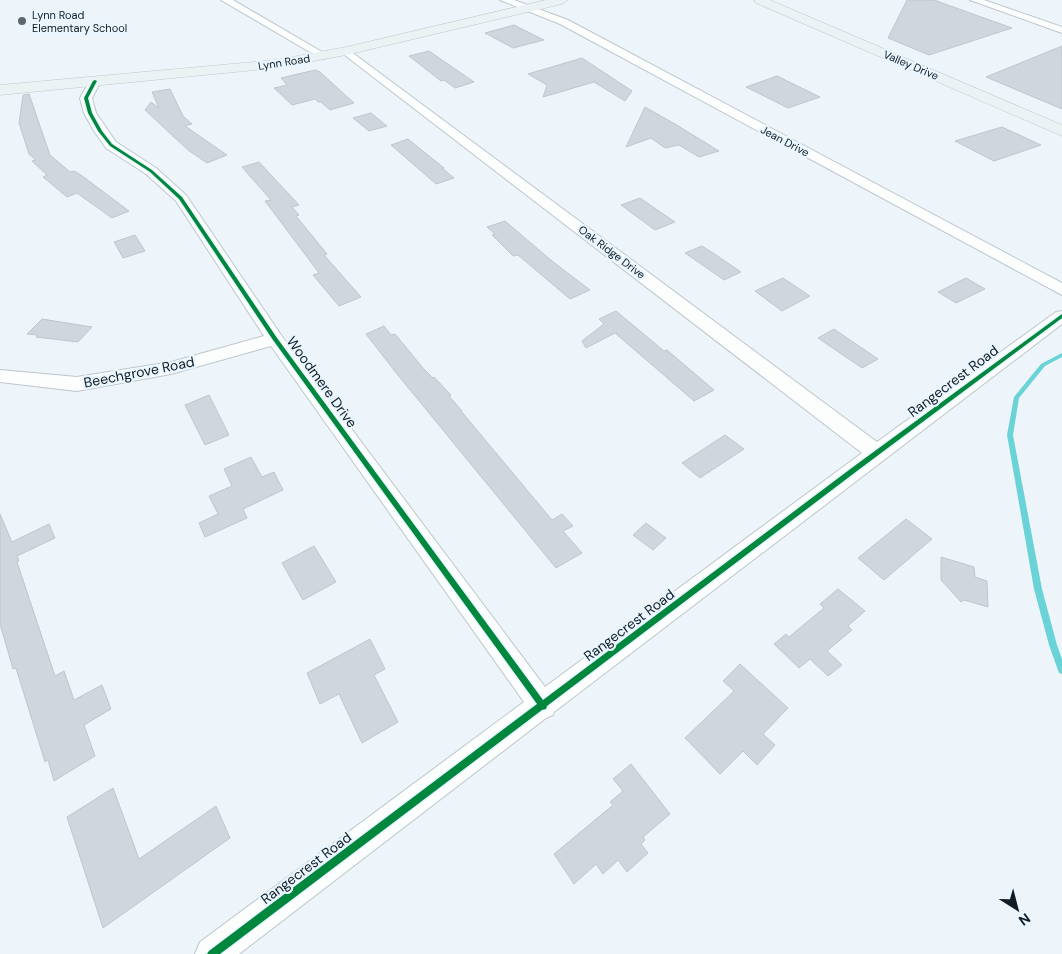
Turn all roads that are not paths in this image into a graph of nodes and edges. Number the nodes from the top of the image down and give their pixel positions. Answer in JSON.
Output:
{"nodes":[{"id":1,"x":226,"y":0,"type":"edge"},
{"id":2,"x":505,"y":0,"type":"edge"},
{"id":3,"x":562,"y":0,"type":"edge"},
{"id":4,"x":760,"y":0,"type":"edge"},
{"id":5,"x":975,"y":0,"type":"edge"},
{"id":6,"x":527,"y":8,"type":"junction"},
{"id":7,"x":1062,"y":30,"type":"edge"},
{"id":8,"x":346,"y":51,"type":"junction"},
{"id":9,"x":324,"y":56,"type":"junction"},
{"id":10,"x":95,"y":81,"type":"junction"},
{"id":11,"x":0,"y":90,"type":"edge"},
{"id":12,"x":1062,"y":130,"type":"edge"},
{"id":13,"x":1062,"y":290,"type":"edge"},
{"id":14,"x":1062,"y":316,"type":"edge"},
{"id":15,"x":275,"y":339,"type":"junction"},
{"id":16,"x":0,"y":376,"type":"edge"},
{"id":17,"x":877,"y":453,"type":"junction"},
{"id":18,"x":543,"y":706,"type":"junction"},
{"id":19,"x":212,"y":954,"type":"edge"}],
"edges":[{"from":1,"to":9,"type":"street"},
{"from":2,"to":6,"type":"street","name":"Jean Drive"},
{"from":3,"to":6,"type":"main road","name":"Lynn Road"},
{"from":4,"to":12,"type":"main road","name":"Valley Drive"},
{"from":5,"to":7,"type":"street"},
{"from":6,"to":8,"type":"main road","name":"Lynn Road"},
{"from":6,"to":13,"type":"street","name":"Jean Drive"},
{"from":8,"to":9,"type":"main road","name":"Lynn Road"},
{"from":8,"to":17,"type":"street","name":"Oak Ridge Drive"},
{"from":9,"to":10,"type":"main road","name":"Lynn Road"},
{"from":10,"to":11,"type":"main road","name":"Lynn Road"},
{"from":10,"to":15,"type":"street","name":"Woodmere Drive"},
{"from":14,"to":17,"type":"street","name":"Rangecrest Road"},
{"from":15,"to":16,"type":"street","name":"Beechgrove Road"},
{"from":15,"to":18,"type":"street","name":"Woodmere Drive"},
{"from":17,"to":18,"type":"street","name":"Rangecrest Road"},
{"from":18,"to":19,"type":"street","name":"Rangecrest Road"}]}
